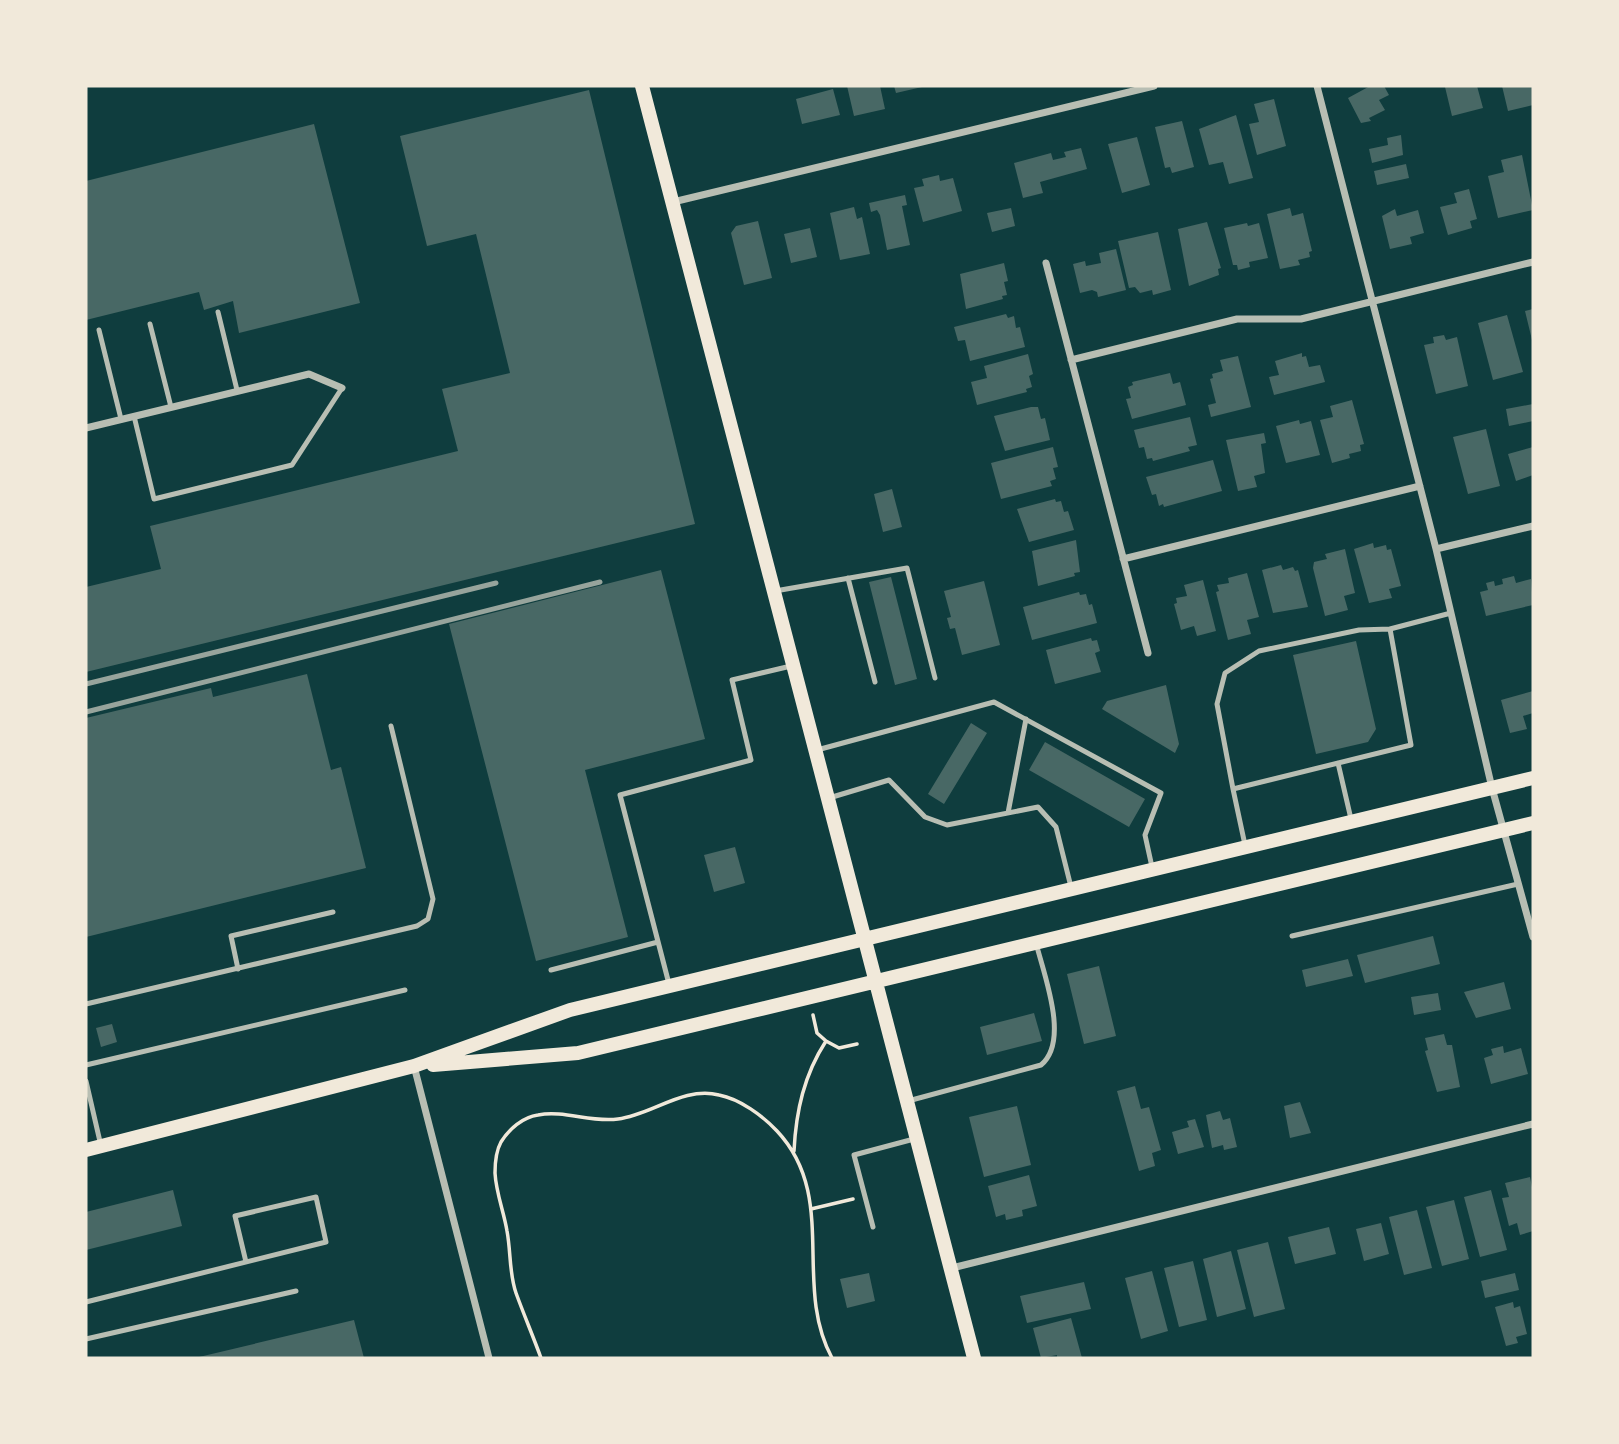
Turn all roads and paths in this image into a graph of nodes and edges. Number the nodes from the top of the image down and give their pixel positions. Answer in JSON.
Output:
{"nodes":[{"id":1,"x":642,"y":86,"type":"edge"},
{"id":2,"x":1154,"y":86,"type":"edge"},
{"id":3,"x":1317,"y":86,"type":"edge"},
{"id":4,"x":673,"y":202,"type":"junction"},
{"id":5,"x":1533,"y":262,"type":"edge"},
{"id":6,"x":1046,"y":263,"type":"dead end"},
{"id":7,"x":1372,"y":301,"type":"junction"},
{"id":8,"x":218,"y":312,"type":"dead end"},
{"id":9,"x":150,"y":324,"type":"dead end"},
{"id":10,"x":99,"y":330,"type":"dead end"},
{"id":11,"x":1071,"y":360,"type":"junction"},
{"id":12,"x":342,"y":388,"type":"joint"},
{"id":13,"x":237,"y":390,"type":"junction"},
{"id":14,"x":171,"y":407,"type":"junction"},
{"id":15,"x":134,"y":416,"type":"junction"},
{"id":16,"x":121,"y":419,"type":"junction"},
{"id":17,"x":86,"y":428,"type":"edge"},
{"id":18,"x":1420,"y":486,"type":"junction"},
{"id":19,"x":1533,"y":526,"type":"edge"},
{"id":20,"x":1436,"y":549,"type":"junction"},
{"id":21,"x":1123,"y":559,"type":"junction"},
{"id":22,"x":848,"y":578,"type":"junction"},
{"id":23,"x":775,"y":591,"type":"junction"},
{"id":24,"x":1451,"y":613,"type":"junction"},
{"id":25,"x":1390,"y":629,"type":"junction"},
{"id":26,"x":1148,"y":653,"type":"dead end"},
{"id":27,"x":794,"y":665,"type":"junction"},
{"id":28,"x":935,"y":678,"type":"dead end"},
{"id":29,"x":875,"y":682,"type":"dead end"},
{"id":30,"x":1026,"y":719,"type":"junction"},
{"id":31,"x":391,"y":726,"type":"dead end"},
{"id":32,"x":817,"y":750,"type":"junction"},
{"id":33,"x":1338,"y":763,"type":"junction"},
{"id":34,"x":1533,"y":778,"type":"edge"},
{"id":35,"x":1492,"y":788,"type":"junction"},
{"id":36,"x":1233,"y":789,"type":"junction"},
{"id":37,"x":829,"y":798,"type":"junction"},
{"id":38,"x":1008,"y":813,"type":"junction"},
{"id":39,"x":1352,"y":822,"type":"junction"},
{"id":40,"x":1533,"y":823,"type":"edge"},
{"id":41,"x":1504,"y":831,"type":"junction"},
{"id":42,"x":1246,"y":848,"type":"junction"},
{"id":43,"x":1153,"y":870,"type":"junction"},
{"id":44,"x":1518,"y":884,"type":"junction"},
{"id":45,"x":1072,"y":890,"type":"junction"},
{"id":46,"x":332,"y":912,"type":"dead end"},
{"id":47,"x":1292,"y":936,"type":"dead end"},
{"id":48,"x":1533,"y":937,"type":"edge"},
{"id":49,"x":866,"y":940,"type":"junction"},
{"id":50,"x":658,"y":942,"type":"junction"},
{"id":51,"x":1036,"y":942,"type":"junction"},
{"id":52,"x":238,"y":969,"type":"junction"},
{"id":53,"x":551,"y":970,"type":"dead end"},
{"id":54,"x":876,"y":981,"type":"junction"},
{"id":55,"x":670,"y":987,"type":"junction"},
{"id":56,"x":405,"y":990,"type":"dead end"},
{"id":57,"x":86,"y":1004,"type":"edge"},
{"id":58,"x":814,"y":1015,"type":"dead end"},
{"id":59,"x":826,"y":1041,"type":"junction"},
{"id":60,"x":857,"y":1044,"type":"dead end"},
{"id":61,"x":86,"y":1065,"type":"edge"},
{"id":62,"x":414,"y":1066,"type":"junction"},
{"id":63,"x":86,"y":1080,"type":"edge"},
{"id":64,"x":908,"y":1101,"type":"junction"},
{"id":65,"x":1533,"y":1124,"type":"edge"},
{"id":66,"x":917,"y":1138,"type":"junction"},
{"id":67,"x":102,"y":1146,"type":"junction"},
{"id":68,"x":86,"y":1150,"type":"edge"},
{"id":69,"x":793,"y":1153,"type":"junction"},
{"id":70,"x":865,"y":1196,"type":"junction"},
{"id":71,"x":811,"y":1209,"type":"junction"},
{"id":72,"x":873,"y":1227,"type":"dead end"},
{"id":73,"x":246,"y":1262,"type":"junction"},
{"id":74,"x":952,"y":1268,"type":"junction"},
{"id":75,"x":296,"y":1291,"type":"dead end"},
{"id":76,"x":86,"y":1302,"type":"edge"},
{"id":77,"x":86,"y":1339,"type":"edge"},
{"id":78,"x":489,"y":1358,"type":"edge"},
{"id":79,"x":541,"y":1358,"type":"edge"},
{"id":80,"x":832,"y":1358,"type":"edge"},
{"id":81,"x":974,"y":1358,"type":"edge"}],
"edges":[{"from":1,"to":4,"type":"main road"},
{"from":2,"to":4,"type":"street"},
{"from":3,"to":7,"type":"street"},
{"from":4,"to":23,"type":"main road"},
{"from":5,"to":7,"type":"street"},
{"from":6,"to":11,"type":"street"},
{"from":7,"to":11,"type":"street"},
{"from":7,"to":18,"type":"street"},
{"from":8,"to":13,"type":"lane"},
{"from":9,"to":14,"type":"lane"},
{"from":10,"to":16,"type":"lane"},
{"from":11,"to":21,"type":"street"},
{"from":12,"to":13,"type":"street"},
{"from":12,"to":15,"type":"lane"},
{"from":13,"to":14,"type":"street"},
{"from":14,"to":15,"type":"street"},
{"from":15,"to":16,"type":"street"},
{"from":16,"to":17,"type":"street"},
{"from":18,"to":20,"type":"street"},
{"from":18,"to":21,"type":"street"},
{"from":19,"to":20,"type":"street"},
{"from":20,"to":24,"type":"street"},
{"from":21,"to":26,"type":"street"},
{"from":22,"to":23,"type":"lane"},
{"from":22,"to":28,"type":"lane"},
{"from":22,"to":29,"type":"lane"},
{"from":23,"to":27,"type":"main road"},
{"from":24,"to":25,"type":"lane"},
{"from":24,"to":35,"type":"street"},
{"from":25,"to":33,"type":"lane"},
{"from":25,"to":36,"type":"lane"},
{"from":27,"to":32,"type":"main road"},
{"from":27,"to":50,"type":"lane"},
{"from":30,"to":32,"type":"lane"},
{"from":30,"to":38,"type":"lane"},
{"from":30,"to":43,"type":"lane"},
{"from":31,"to":52,"type":"lane"},
{"from":32,"to":37,"type":"main road"},
{"from":33,"to":36,"type":"lane"},
{"from":33,"to":39,"type":"lane"},
{"from":34,"to":35,"type":"main road"},
{"from":35,"to":39,"type":"main road"},
{"from":35,"to":41,"type":"street"},
{"from":36,"to":42,"type":"lane"},
{"from":37,"to":38,"type":"lane"},
{"from":37,"to":49,"type":"main road"},
{"from":38,"to":45,"type":"lane"},
{"from":39,"to":42,"type":"main road"},
{"from":40,"to":41,"type":"main road"},
{"from":41,"to":44,"type":"street"},
{"from":41,"to":51,"type":"main road"},
{"from":42,"to":43,"type":"main road"},
{"from":43,"to":45,"type":"main road"},
{"from":44,"to":47,"type":"lane"},
{"from":44,"to":48,"type":"street"},
{"from":45,"to":49,"type":"main road"},
{"from":46,"to":52,"type":"lane"},
{"from":49,"to":54,"type":"main road"},
{"from":49,"to":55,"type":"main road"},
{"from":50,"to":53,"type":"lane"},
{"from":50,"to":55,"type":"lane"},
{"from":51,"to":54,"type":"main road"},
{"from":51,"to":64,"type":"lane"},
{"from":52,"to":57,"type":"lane"},
{"from":54,"to":62,"type":"main road"},
{"from":54,"to":64,"type":"main road"},
{"from":55,"to":62,"type":"main road"},
{"from":56,"to":61,"type":"lane"},
{"from":58,"to":59,"type":"path"},
{"from":59,"to":60,"type":"path"},
{"from":59,"to":69,"type":"path"},
{"from":62,"to":67,"type":"main road"},
{"from":62,"to":78,"type":"street"},
{"from":63,"to":67,"type":"lane"},
{"from":64,"to":66,"type":"main road"},
{"from":65,"to":74,"type":"street"},
{"from":66,"to":70,"type":"lane"},
{"from":66,"to":74,"type":"main road"},
{"from":67,"to":68,"type":"main road"},
{"from":69,"to":71,"type":"path"},
{"from":69,"to":79,"type":"path"},
{"from":70,"to":71,"type":"path"},
{"from":70,"to":72,"type":"lane"},
{"from":71,"to":80,"type":"path"},
{"from":73,"to":73,"type":"lane"},
{"from":73,"to":76,"type":"lane"},
{"from":74,"to":81,"type":"main road"},
{"from":75,"to":77,"type":"lane"}]}
